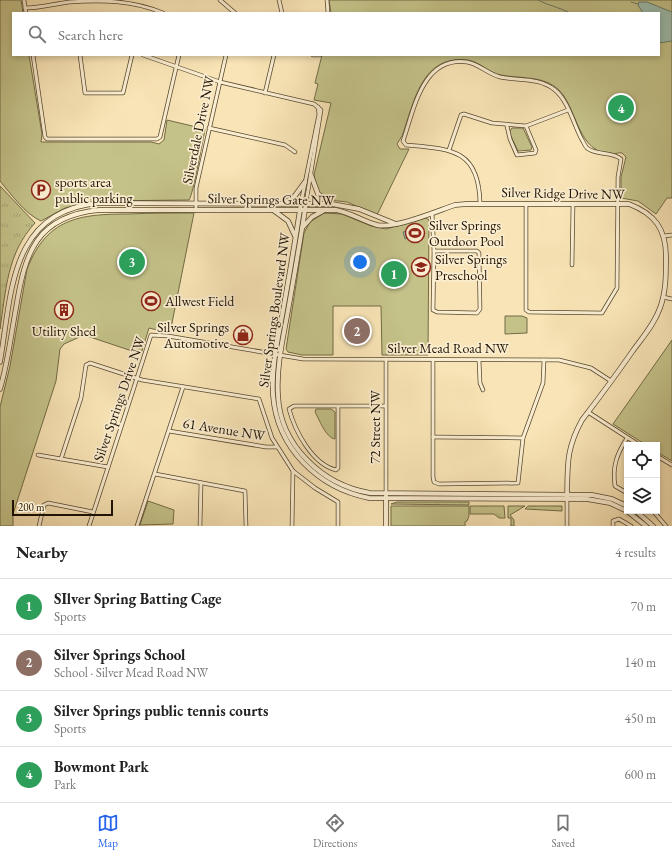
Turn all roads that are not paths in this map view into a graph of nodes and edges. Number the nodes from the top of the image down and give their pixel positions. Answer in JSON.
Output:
{"nodes":[{"id":1,"x":24,"y":0,"type":"edge"},
{"id":2,"x":220,"y":0,"type":"edge"},
{"id":3,"x":279,"y":0,"type":"edge"},
{"id":4,"x":327,"y":0,"type":"edge"},
{"id":5,"x":71,"y":1,"type":"edge"},
{"id":6,"x":25,"y":8,"type":"junction"},
{"id":7,"x":26,"y":12,"type":"edge"},
{"id":8,"x":161,"y":12,"type":"edge"},
{"id":9,"x":234,"y":12,"type":"edge"},
{"id":10,"x":282,"y":12,"type":"edge"},
{"id":11,"x":328,"y":12,"type":"edge"},
{"id":12,"x":33,"y":56,"type":"edge"},
{"id":13,"x":80,"y":56,"type":"edge"},
{"id":14,"x":132,"y":56,"type":"edge"},
{"id":15,"x":147,"y":56,"type":"edge"},
{"id":16,"x":179,"y":56,"type":"edge"},
{"id":17,"x":226,"y":56,"type":"edge"},
{"id":18,"x":274,"y":56,"type":"edge"},
{"id":19,"x":176,"y":66,"type":"junction"},
{"id":20,"x":220,"y":82,"type":"junction"},
{"id":21,"x":265,"y":93,"type":"junction"},
{"id":22,"x":318,"y":107,"type":"junction"},
{"id":23,"x":568,"y":110,"type":"junction"},
{"id":24,"x":507,"y":126,"type":"junction"},
{"id":25,"x":526,"y":126,"type":"junction"},
{"id":26,"x":209,"y":128,"type":"junction"},
{"id":27,"x":449,"y":150,"type":"junction"},
{"id":28,"x":295,"y":152,"type":"dead end"},
{"id":29,"x":311,"y":175,"type":"junction"},
{"id":30,"x":305,"y":182,"type":"junction"},
{"id":31,"x":196,"y":203,"type":"junction"},
{"id":32,"x":282,"y":204,"type":"junction"},
{"id":33,"x":301,"y":204,"type":"junction"},
{"id":34,"x":306,"y":204,"type":"junction"},
{"id":35,"x":332,"y":204,"type":"junction"},
{"id":36,"x":480,"y":204,"type":"junction"},
{"id":37,"x":526,"y":204,"type":"junction"},
{"id":38,"x":572,"y":204,"type":"junction"},
{"id":39,"x":619,"y":204,"type":"junction"},
{"id":40,"x":196,"y":210,"type":"junction"},
{"id":41,"x":273,"y":210,"type":"junction"},
{"id":42,"x":300,"y":210,"type":"junction"},
{"id":43,"x":305,"y":210,"type":"junction"},
{"id":44,"x":324,"y":210,"type":"junction"},
{"id":45,"x":432,"y":214,"type":"junction"},
{"id":46,"x":396,"y":224,"type":"junction"},
{"id":47,"x":302,"y":228,"type":"junction"},
{"id":48,"x":672,"y":235,"type":"edge"},
{"id":49,"x":296,"y":236,"type":"junction"},
{"id":50,"x":664,"y":236,"type":"junction"},
{"id":51,"x":434,"y":251,"type":"junction"},
{"id":52,"x":572,"y":266,"type":"dead end"},
{"id":53,"x":663,"y":297,"type":"junction"},
{"id":54,"x":672,"y":299,"type":"edge"},
{"id":55,"x":278,"y":355,"type":"junction"},
{"id":56,"x":386,"y":359,"type":"junction"},
{"id":57,"x":433,"y":360,"type":"junction"},
{"id":58,"x":479,"y":360,"type":"junction"},
{"id":59,"x":544,"y":360,"type":"junction"},
{"id":60,"x":0,"y":362,"type":"edge"},
{"id":61,"x":137,"y":378,"type":"junction"},
{"id":62,"x":611,"y":380,"type":"junction"},
{"id":63,"x":183,"y":387,"type":"junction"},
{"id":64,"x":0,"y":389,"type":"edge"},
{"id":65,"x":483,"y":390,"type":"dead end"},
{"id":66,"x":338,"y":406,"type":"junction"},
{"id":67,"x":385,"y":406,"type":"junction"},
{"id":68,"x":588,"y":412,"type":"junction"},
{"id":69,"x":169,"y":431,"type":"junction"},
{"id":70,"x":433,"y":438,"type":"junction"},
{"id":71,"x":522,"y":438,"type":"junction"},
{"id":72,"x":627,"y":438,"type":"junction"},
{"id":73,"x":634,"y":442,"type":"edge"},
{"id":74,"x":276,"y":447,"type":"junction"},
{"id":75,"x":38,"y":455,"type":"dead end"},
{"id":76,"x":660,"y":458,"type":"edge"},
{"id":77,"x":61,"y":459,"type":"junction"},
{"id":78,"x":672,"y":465,"type":"edge"},
{"id":79,"x":108,"y":467,"type":"junction"},
{"id":80,"x":293,"y":471,"type":"junction"},
{"id":81,"x":155,"y":474,"type":"junction"},
{"id":82,"x":200,"y":483,"type":"junction"},
{"id":83,"x":624,"y":491,"type":"edge"},
{"id":84,"x":386,"y":496,"type":"junction"},
{"id":85,"x":567,"y":497,"type":"junction"},
{"id":86,"x":624,"y":505,"type":"edge"},
{"id":87,"x":624,"y":510,"type":"edge"},
{"id":88,"x":93,"y":512,"type":"junction"},
{"id":89,"x":631,"y":514,"type":"edge"},
{"id":90,"x":639,"y":514,"type":"edge"},
{"id":91,"x":656,"y":514,"type":"edge"},
{"id":92,"x":39,"y":526,"type":"edge"},
{"id":93,"x":89,"y":526,"type":"edge"},
{"id":94,"x":138,"y":526,"type":"edge"},
{"id":95,"x":200,"y":526,"type":"edge"},
{"id":96,"x":246,"y":526,"type":"edge"},
{"id":97,"x":292,"y":526,"type":"edge"},
{"id":98,"x":338,"y":526,"type":"edge"},
{"id":99,"x":386,"y":526,"type":"edge"},
{"id":100,"x":567,"y":526,"type":"edge"},
{"id":101,"x":613,"y":526,"type":"edge"},
{"id":102,"x":630,"y":526,"type":"edge"},
{"id":103,"x":646,"y":526,"type":"edge"},
{"id":104,"x":652,"y":526,"type":"edge"},
{"id":105,"x":666,"y":526,"type":"edge"}],
"edges":[{"from":1,"to":6,"type":"street"},
{"from":2,"to":9,"type":"street"},
{"from":3,"to":10,"type":"street"},
{"from":4,"to":11,"type":"street"},
{"from":5,"to":6,"type":"street"},
{"from":5,"to":8,"type":"street"},
{"from":6,"to":7,"type":"street"},
{"from":12,"to":19,"type":"street"},
{"from":13,"to":14,"type":"street"},
{"from":15,"to":19,"type":"street"},
{"from":16,"to":19,"type":"street"},
{"from":17,"to":20,"type":"street","name":"Silverdale Drive NW"},
{"from":18,"to":21,"type":"street"},
{"from":19,"to":20,"type":"street"},
{"from":20,"to":21,"type":"street"},
{"from":20,"to":26,"type":"street","name":"Silverdale Drive NW"},
{"from":21,"to":22,"type":"street"},
{"from":22,"to":29,"type":"street","name":"Silver Springs Boulevard NW"},
{"from":22,"to":30,"type":"street","name":"Silver Springs Boulevard NW"},
{"from":23,"to":25,"type":"street"},
{"from":23,"to":27,"type":"street"},
{"from":23,"to":39,"type":"street"},
{"from":24,"to":25,"type":"street"},
{"from":24,"to":25,"type":"street"},
{"from":24,"to":27,"type":"street"},
{"from":26,"to":28,"type":"street"},
{"from":26,"to":31,"type":"street","name":"Silverdale Drive NW"},
{"from":27,"to":36,"type":"street"},
{"from":29,"to":34,"type":"street","name":"Silver Springs Boulevard NW"},
{"from":29,"to":35,"type":"street"},
{"from":30,"to":32,"type":"street"},
{"from":30,"to":33,"type":"street","name":"Silver Springs Boulevard NW"},
{"from":31,"to":32,"type":"street","name":"Silver Springs Gate NW"},
{"from":31,"to":40,"type":"street","name":"Silverdale Drive NW"},
{"from":31,"to":60,"type":"street","name":"Silver Springs Gate NW"},
{"from":32,"to":33,"type":"street","name":"Silver Springs Gate NW"},
{"from":33,"to":34,"type":"street","name":"Silver Springs Gate NW"},
{"from":33,"to":42,"type":"street","name":"Silver Springs Boulevard NW"},
{"from":34,"to":35,"type":"street","name":"Silver Springs Gate NW"},
{"from":34,"to":43,"type":"street","name":"Silver Springs Boulevard NW"},
{"from":35,"to":46,"type":"street","name":"Silver Springs Gate NW"},
{"from":36,"to":37,"type":"street","name":"Silver Ridge Drive NW"},
{"from":36,"to":45,"type":"street","name":"Silver Ridge Drive NW"},
{"from":37,"to":38,"type":"street","name":"Silver Ridge Drive NW"},
{"from":37,"to":39,"type":"street"},
{"from":38,"to":39,"type":"street","name":"Silver Ridge Drive NW"},
{"from":38,"to":52,"type":"street"},
{"from":39,"to":50,"type":"street","name":"Silver Ridge Drive NW"},
{"from":40,"to":41,"type":"street","name":"Silver Springs Gate NW"},
{"from":40,"to":64,"type":"street","name":"Silver Springs Gate NW"},
{"from":41,"to":42,"type":"street","name":"Silver Springs Gate NW"},
{"from":41,"to":49,"type":"street"},
{"from":42,"to":43,"type":"street","name":"Silver Springs Gate NW"},
{"from":42,"to":49,"type":"street","name":"Silver Springs Boulevard NW"},
{"from":43,"to":44,"type":"street","name":"Silver Springs Gate NW"},
{"from":43,"to":47,"type":"street","name":"Silver Springs Boulevard NW"},
{"from":44,"to":46,"type":"street","name":"Silver Springs Gate NW"},
{"from":44,"to":47,"type":"street"},
{"from":45,"to":46,"type":"street","name":"Silver Ridge Drive NW"},
{"from":45,"to":51,"type":"street"},
{"from":47,"to":55,"type":"street","name":"Silver Springs Boulevard NW"},
{"from":48,"to":50,"type":"street"},
{"from":49,"to":55,"type":"street","name":"Silver Springs Boulevard NW"},
{"from":50,"to":53,"type":"street","name":"Silver Ridge Drive NW"},
{"from":51,"to":51,"type":"street"},
{"from":53,"to":54,"type":"street"},
{"from":53,"to":62,"type":"street","name":"Silver Ridge Drive NW"},
{"from":55,"to":56,"type":"street","name":"Silver Mead Road NW"},
{"from":55,"to":61,"type":"street","name":"Silver Springs Drive NW"},
{"from":55,"to":84,"type":"street","name":"Silver Springs Boulevard NW"},
{"from":56,"to":57,"type":"street","name":"Silver Mead Road NW"},
{"from":56,"to":67,"type":"street","name":"72 Street NW"},
{"from":57,"to":58,"type":"street","name":"Silver Mead Road NW"},
{"from":57,"to":70,"type":"street"},
{"from":58,"to":59,"type":"street","name":"Silver Mead Road NW"},
{"from":58,"to":65,"type":"street"},
{"from":59,"to":62,"type":"street","name":"Silver Mead Road NW"},
{"from":59,"to":71,"type":"street"},
{"from":61,"to":63,"type":"street"},
{"from":61,"to":77,"type":"street"},
{"from":61,"to":79,"type":"street","name":"Silver Springs Drive NW"},
{"from":62,"to":68,"type":"street","name":"Silver Ridge Drive NW"},
{"from":63,"to":69,"type":"street"},
{"from":63,"to":74,"type":"street"},
{"from":66,"to":66,"type":"street"},
{"from":66,"to":67,"type":"street"},
{"from":67,"to":84,"type":"street","name":"72 Street NW"},
{"from":68,"to":72,"type":"street"},
{"from":68,"to":85,"type":"street","name":"Silver Ridge Drive NW"},
{"from":69,"to":74,"type":"street","name":"61 Avenue NW"},
{"from":69,"to":81,"type":"street"},
{"from":70,"to":71,"type":"street"},
{"from":70,"to":71,"type":"street"},
{"from":72,"to":73,"type":"street"},
{"from":72,"to":83,"type":"street"},
{"from":74,"to":80,"type":"street"},
{"from":75,"to":77,"type":"street"},
{"from":76,"to":78,"type":"street"},
{"from":77,"to":79,"type":"street"},
{"from":79,"to":88,"type":"street","name":"Silver Springs Drive NW"},
{"from":80,"to":97,"type":"street"},
{"from":80,"to":98,"type":"street"},
{"from":81,"to":82,"type":"street"},
{"from":81,"to":94,"type":"street"},
{"from":82,"to":95,"type":"street"},
{"from":82,"to":96,"type":"street"},
{"from":84,"to":85,"type":"street","name":"Silver Springs Boulevard NW"},
{"from":84,"to":99,"type":"street"},
{"from":85,"to":86,"type":"street","name":"Silver Springs Boulevard NW"},
{"from":85,"to":87,"type":"street","name":"Silver Springs Boulevard NW"},
{"from":85,"to":100,"type":"street","name":"Silver Ridge Drive NW"},
{"from":88,"to":92,"type":"street"},
{"from":88,"to":93,"type":"street","name":"Silver Springs Drive NW"},
{"from":89,"to":103,"type":"street","name":"Silver Springs Boulevard NW"},
{"from":90,"to":104,"type":"street"},
{"from":91,"to":105,"type":"street"},
{"from":101,"to":102,"type":"street"}]}
